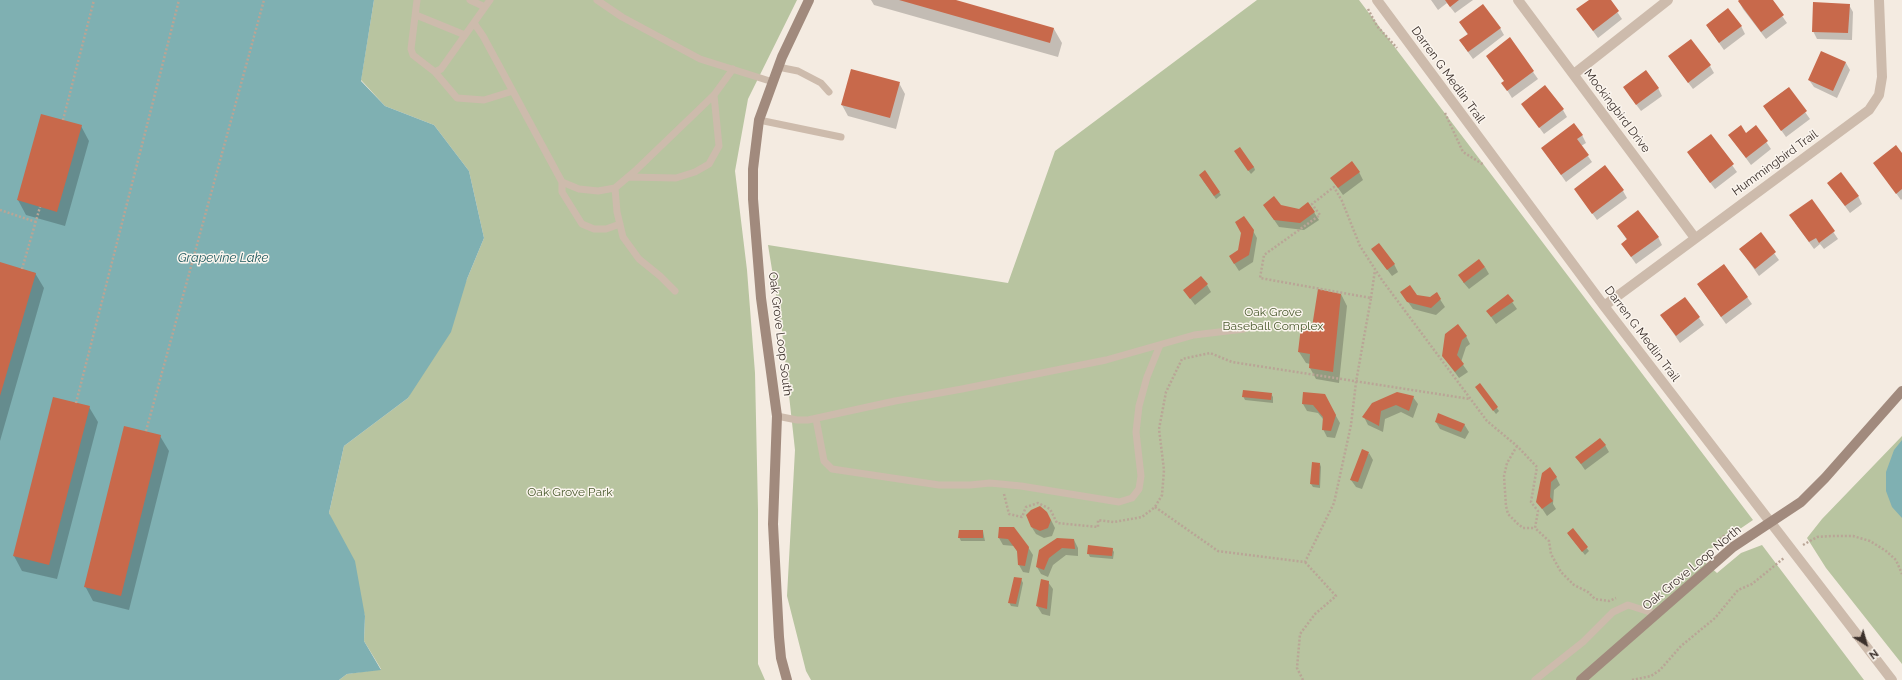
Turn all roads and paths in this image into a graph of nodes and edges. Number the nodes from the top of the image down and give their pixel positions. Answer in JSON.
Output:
{"nodes":[{"id":1,"x":94,"y":0,"type":"edge"},
{"id":2,"x":179,"y":0,"type":"edge"},
{"id":3,"x":264,"y":0,"type":"edge"},
{"id":4,"x":417,"y":0,"type":"edge"},
{"id":5,"x":470,"y":0,"type":"edge"},
{"id":6,"x":490,"y":0,"type":"edge"},
{"id":7,"x":597,"y":0,"type":"edge"},
{"id":8,"x":809,"y":0,"type":"edge"},
{"id":9,"x":1377,"y":0,"type":"edge"},
{"id":10,"x":1518,"y":0,"type":"edge"},
{"id":11,"x":1668,"y":0,"type":"edge"},
{"id":12,"x":1879,"y":0,"type":"edge"},
{"id":13,"x":485,"y":6,"type":"junction"},
{"id":14,"x":416,"y":15,"type":"junction"},
{"id":15,"x":474,"y":23,"type":"junction"},
{"id":16,"x":465,"y":35,"type":"junction"},
{"id":17,"x":778,"y":67,"type":"junction"},
{"id":18,"x":733,"y":69,"type":"junction"},
{"id":19,"x":438,"y":71,"type":"junction"},
{"id":20,"x":1574,"y":74,"type":"junction"},
{"id":21,"x":773,"y":82,"type":"junction"},
{"id":22,"x":513,"y":91,"type":"junction"},
{"id":23,"x":830,"y":92,"type":"dead end"},
{"id":24,"x":714,"y":95,"type":"junction"},
{"id":25,"x":63,"y":120,"type":"dead end"},
{"id":26,"x":760,"y":120,"type":"junction"},
{"id":27,"x":841,"y":137,"type":"dead end"},
{"id":28,"x":628,"y":178,"type":"junction"},
{"id":29,"x":562,"y":182,"type":"junction"},
{"id":30,"x":615,"y":188,"type":"junction"},
{"id":31,"x":40,"y":207,"type":"dead end"},
{"id":32,"x":0,"y":210,"type":"edge"},
{"id":33,"x":36,"y":222,"type":"junction"},
{"id":34,"x":620,"y":224,"type":"junction"},
{"id":35,"x":1695,"y":238,"type":"junction"},
{"id":36,"x":22,"y":269,"type":"dead end"},
{"id":37,"x":1375,"y":269,"type":"junction"},
{"id":38,"x":675,"y":291,"type":"dead end"},
{"id":39,"x":1371,"y":298,"type":"junction"},
{"id":40,"x":1604,"y":306,"type":"junction"},
{"id":41,"x":1244,"y":329,"type":"dead end"},
{"id":42,"x":1160,"y":345,"type":"junction"},
{"id":43,"x":1356,"y":382,"type":"junction"},
{"id":44,"x":1902,"y":391,"type":"edge"},
{"id":45,"x":1471,"y":400,"type":"junction"},
{"id":46,"x":76,"y":403,"type":"dead end"},
{"id":47,"x":777,"y":416,"type":"junction"},
{"id":48,"x":816,"y":418,"type":"junction"},
{"id":49,"x":146,"y":431,"type":"dead end"},
{"id":50,"x":1517,"y":446,"type":"junction"},
{"id":51,"x":996,"y":493,"type":"dead end"},
{"id":52,"x":1155,"y":507,"type":"junction"},
{"id":53,"x":1771,"y":522,"type":"junction"},
{"id":54,"x":1534,"y":528,"type":"junction"},
{"id":55,"x":1735,"y":531,"type":"dead end"},
{"id":56,"x":1716,"y":548,"type":"dead end"},
{"id":57,"x":1793,"y":551,"type":"junction"},
{"id":58,"x":1305,"y":562,"type":"junction"},
{"id":59,"x":1902,"y":574,"type":"edge"},
{"id":60,"x":1623,"y":595,"type":"dead end"},
{"id":61,"x":1656,"y":614,"type":"junction"},
{"id":62,"x":787,"y":680,"type":"edge"},
{"id":63,"x":1303,"y":680,"type":"edge"},
{"id":64,"x":1535,"y":680,"type":"edge"},
{"id":65,"x":1581,"y":680,"type":"edge"},
{"id":66,"x":1632,"y":680,"type":"edge"},
{"id":67,"x":1892,"y":680,"type":"edge"}],
"edges":[{"from":1,"to":25,"type":"path"},
{"from":2,"to":46,"type":"path"},
{"from":3,"to":49,"type":"path"},
{"from":4,"to":14,"type":"lane"},
{"from":5,"to":13,"type":"lane"},
{"from":6,"to":13,"type":"lane"},
{"from":7,"to":18,"type":"lane"},
{"from":8,"to":17,"type":"street","name":"Oak Grove Loop South"},
{"from":9,"to":40,"type":"street","name":"Darren G Medlin Trail"},
{"from":10,"to":20,"type":"street","name":"Mockingbird Drive"},
{"from":11,"to":20,"type":"street"},
{"from":12,"to":35,"type":"street","name":"Hummingbird Trail"},
{"from":13,"to":15,"type":"lane"},
{"from":14,"to":16,"type":"lane"},
{"from":14,"to":19,"type":"lane"},
{"from":15,"to":16,"type":"lane"},
{"from":15,"to":22,"type":"lane"},
{"from":16,"to":19,"type":"lane"},
{"from":17,"to":21,"type":"street","name":"Oak Grove Loop South"},
{"from":17,"to":23,"type":"lane"},
{"from":18,"to":21,"type":"lane"},
{"from":18,"to":24,"type":"lane"},
{"from":19,"to":22,"type":"lane"},
{"from":20,"to":35,"type":"street","name":"Mockingbird Drive"},
{"from":21,"to":26,"type":"street","name":"Oak Grove Loop South"},
{"from":22,"to":29,"type":"lane"},
{"from":24,"to":28,"type":"lane"},
{"from":24,"to":28,"type":"lane"},
{"from":26,"to":27,"type":"lane"},
{"from":26,"to":47,"type":"street","name":"Oak Grove Loop South"},
{"from":28,"to":30,"type":"lane"},
{"from":29,"to":30,"type":"lane"},
{"from":29,"to":34,"type":"lane"},
{"from":30,"to":34,"type":"lane"},
{"from":31,"to":33,"type":"path"},
{"from":32,"to":33,"type":"path"},
{"from":33,"to":36,"type":"path"},
{"from":34,"to":38,"type":"lane"},
{"from":35,"to":40,"type":"street","name":"Hummingbird Trail"},
{"from":37,"to":39,"type":"path"},
{"from":37,"to":39,"type":"path"},
{"from":37,"to":45,"type":"path"},
{"from":39,"to":43,"type":"path"},
{"from":40,"to":53,"type":"street","name":"Darren G Medlin Trail"},
{"from":41,"to":42,"type":"lane"},
{"from":42,"to":48,"type":"lane"},
{"from":42,"to":48,"type":"lane"},
{"from":43,"to":45,"type":"path"},
{"from":43,"to":52,"type":"path"},
{"from":43,"to":58,"type":"path"},
{"from":44,"to":53,"type":"street","name":"Oak Grove Loop North"},
{"from":45,"to":50,"type":"path"},
{"from":47,"to":48,"type":"lane"},
{"from":47,"to":62,"type":"street","name":"Oak Grove Loop South"},
{"from":50,"to":54,"type":"path"},
{"from":50,"to":54,"type":"path"},
{"from":51,"to":52,"type":"path"},
{"from":52,"to":58,"type":"path"},
{"from":53,"to":57,"type":"street","name":"Darren G Medlin Trail"},
{"from":53,"to":61,"type":"street","name":"Oak Grove Loop North"},
{"from":54,"to":60,"type":"path"},
{"from":55,"to":56,"type":"path"},
{"from":57,"to":59,"type":"path"},
{"from":57,"to":66,"type":"path"},
{"from":57,"to":67,"type":"street","name":"Darren G Medlin Trail"},
{"from":58,"to":63,"type":"path"},
{"from":61,"to":64,"type":"lane"},
{"from":61,"to":65,"type":"street","name":"Oak Grove Loop North"}]}
